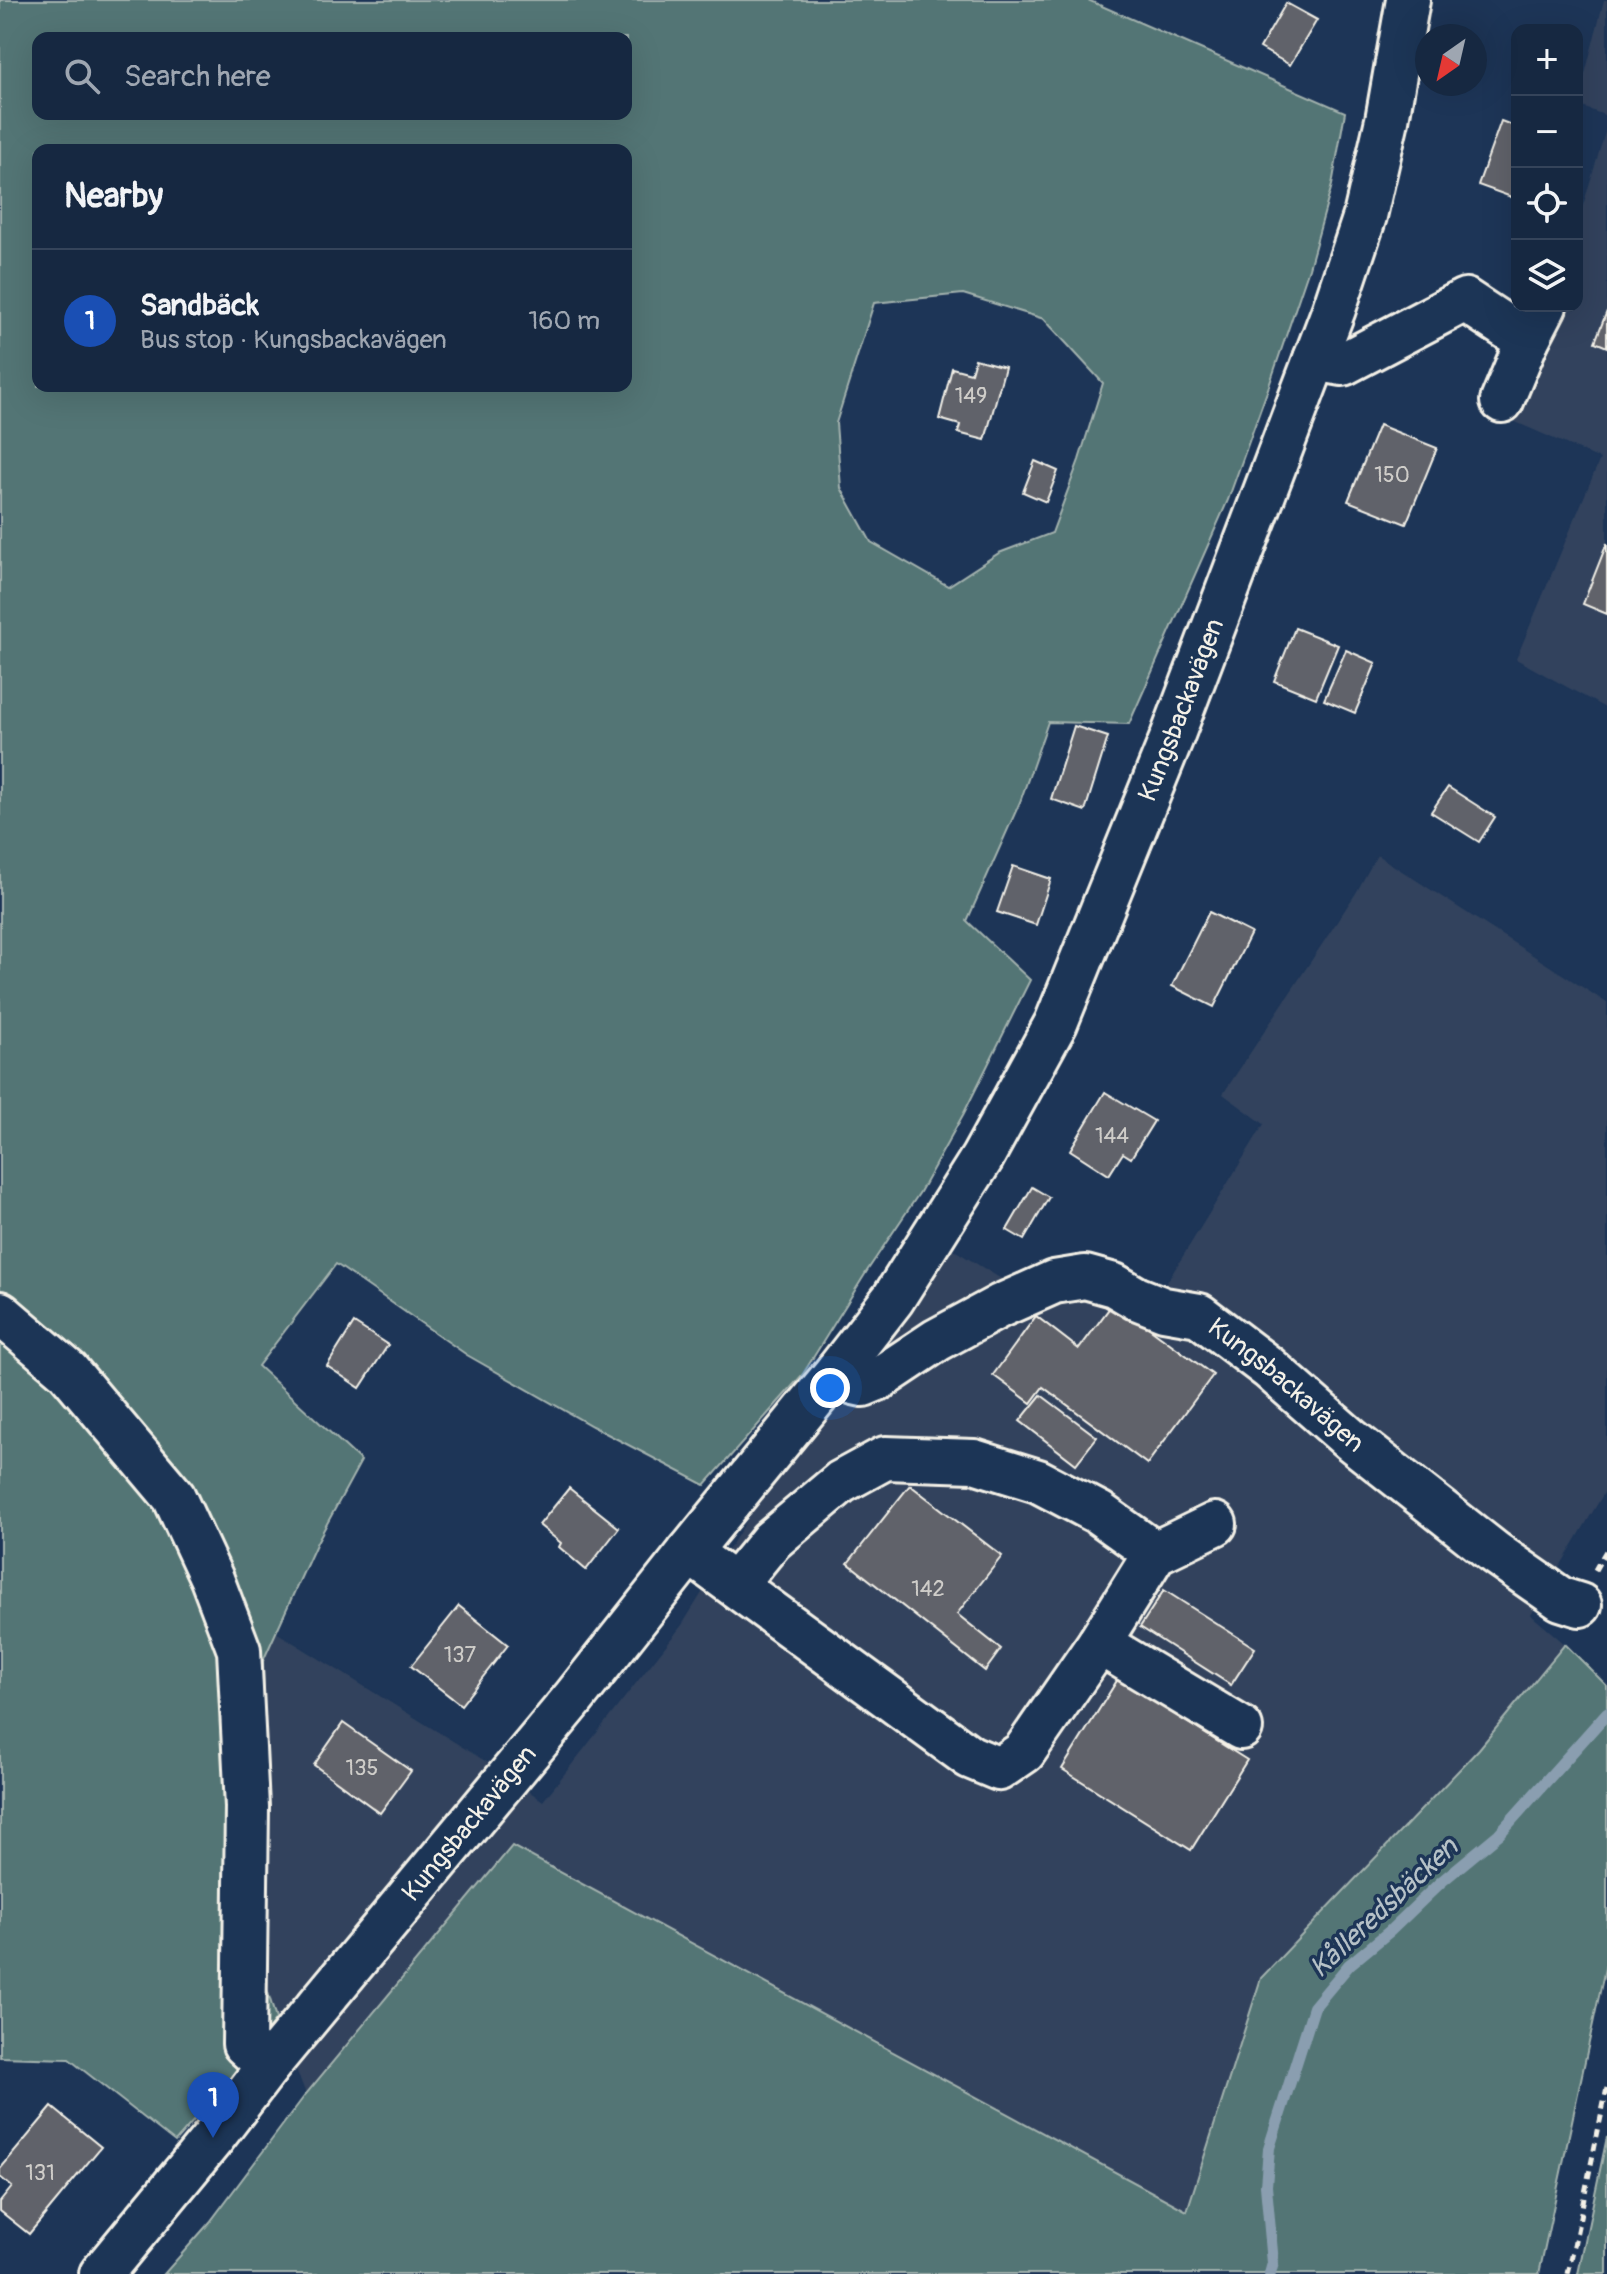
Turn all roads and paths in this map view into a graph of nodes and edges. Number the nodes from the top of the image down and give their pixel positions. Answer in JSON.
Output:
{"nodes":[{"id":1,"x":1408,"y":0,"type":"edge"},
{"id":2,"x":1536,"y":324,"type":"edge"},
{"id":3,"x":1315,"y":359,"type":"junction"},
{"id":4,"x":1502,"y":401,"type":"dead end"},
{"id":5,"x":0,"y":1313,"type":"edge"},
{"id":6,"x":837,"y":1371,"type":"junction"},
{"id":7,"x":1215,"y":1524,"type":"dead end"},
{"id":8,"x":689,"y":1552,"type":"junction"},
{"id":9,"x":1155,"y":1553,"type":"junction"},
{"id":10,"x":735,"y":1585,"type":"junction"},
{"id":11,"x":1580,"y":1605,"type":"dead end"},
{"id":12,"x":1099,"y":1643,"type":"junction"},
{"id":13,"x":1241,"y":1728,"type":"dead end"},
{"id":14,"x":268,"y":2066,"type":"junction"},
{"id":15,"x":1607,"y":2088,"type":"edge"},
{"id":16,"x":101,"y":2274,"type":"edge"},
{"id":17,"x":1568,"y":2274,"type":"edge"}],
"edges":[{"from":1,"to":3,"type":"street","name":"Kungsbackavägen"},
{"from":2,"to":3,"type":"street"},
{"from":2,"to":4,"type":"street"},
{"from":3,"to":6,"type":"street","name":"Kungsbackavägen"},
{"from":5,"to":14,"type":"street"},
{"from":6,"to":8,"type":"street","name":"Kungsbackavägen"},
{"from":6,"to":11,"type":"street","name":"Kungsbackavägen"},
{"from":7,"to":9,"type":"street"},
{"from":8,"to":10,"type":"street"},
{"from":8,"to":14,"type":"street","name":"Kungsbackavägen"},
{"from":9,"to":10,"type":"street"},
{"from":9,"to":12,"type":"street"},
{"from":10,"to":12,"type":"street"},
{"from":12,"to":13,"type":"street"},
{"from":14,"to":16,"type":"street","name":"Kungsbackavägen"},
{"from":15,"to":17,"type":"path"}]}
